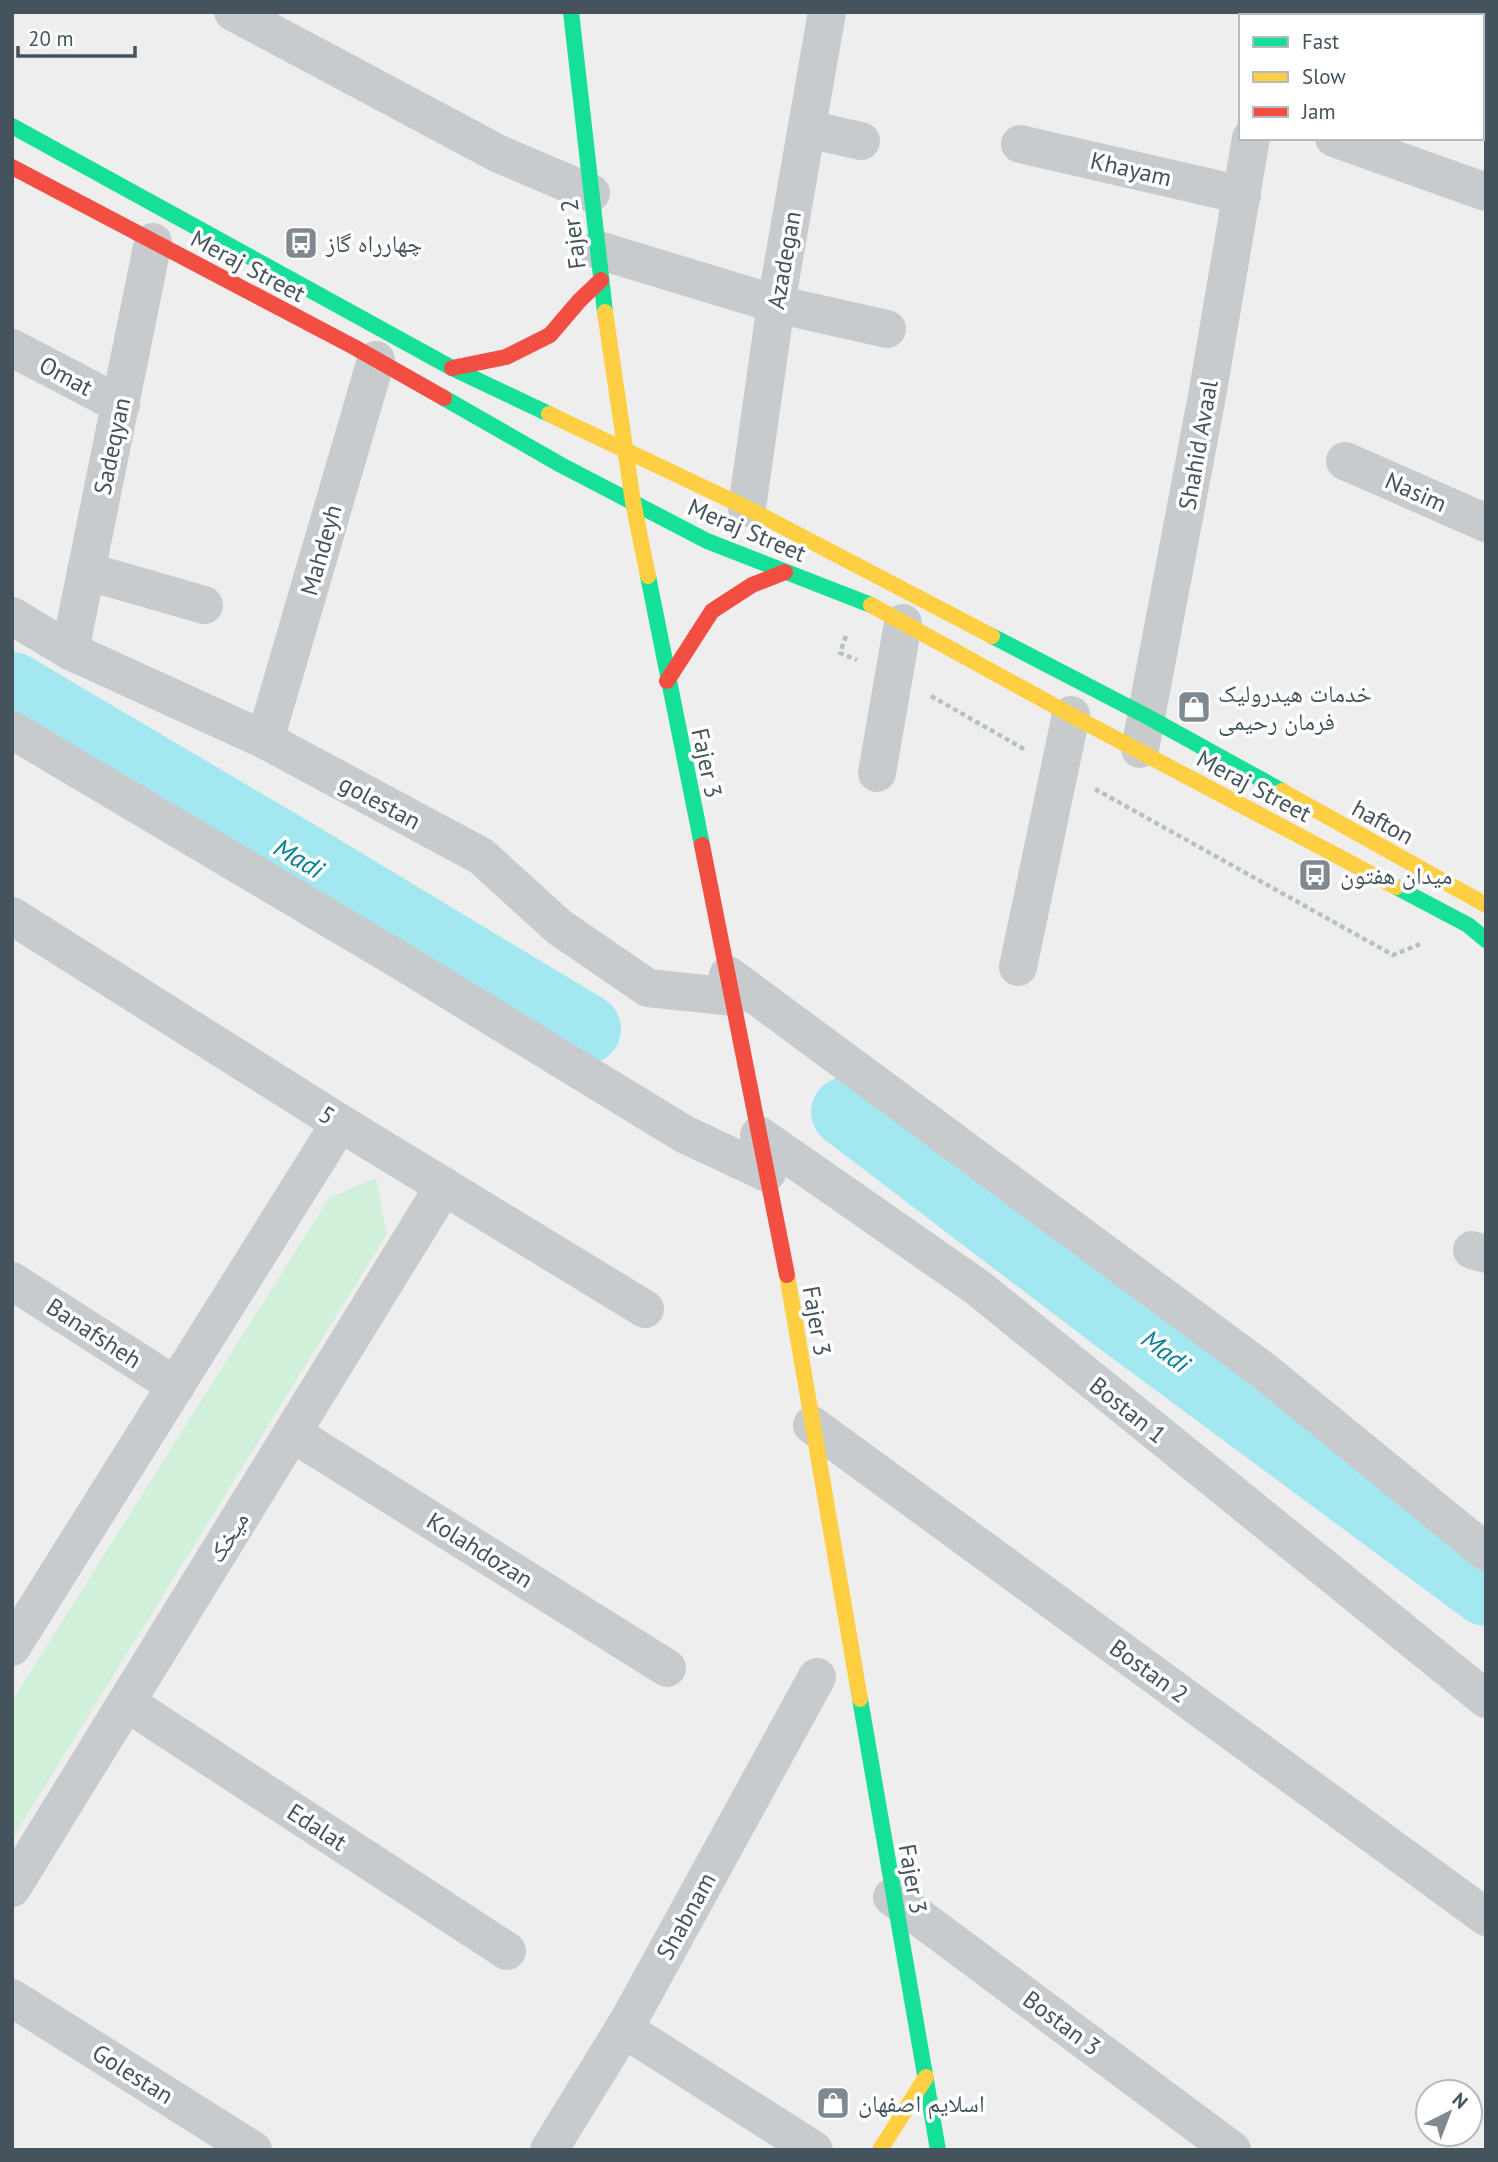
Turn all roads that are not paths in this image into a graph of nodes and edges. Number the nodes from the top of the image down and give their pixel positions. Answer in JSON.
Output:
{"nodes":[{"id":1,"x":233,"y":12,"type":"edge"},
{"id":2,"x":571,"y":12,"type":"edge"},
{"id":3,"x":827,"y":12,"type":"edge"},
{"id":4,"x":12,"y":126,"type":"edge"},
{"id":5,"x":807,"y":129,"type":"junction"},
{"id":6,"x":1251,"y":140,"type":"edge"},
{"id":7,"x":1340,"y":140,"type":"edge"},
{"id":8,"x":861,"y":141,"type":"dead end"},
{"id":9,"x":1020,"y":144,"type":"dead end"},
{"id":10,"x":12,"y":167,"type":"edge"},
{"id":11,"x":1486,"y":192,"type":"edge"},
{"id":12,"x":591,"y":193,"type":"junction"},
{"id":13,"x":1242,"y":195,"type":"junction"},
{"id":14,"x":153,"y":242,"type":"junction"},
{"id":15,"x":600,"y":265,"type":"junction"},
{"id":16,"x":776,"y":304,"type":"junction"},
{"id":17,"x":887,"y":329,"type":"dead end"},
{"id":18,"x":12,"y":348,"type":"edge"},
{"id":19,"x":376,"y":359,"type":"junction"},
{"id":20,"x":452,"y":368,"type":"junction"},
{"id":21,"x":121,"y":405,"type":"junction"},
{"id":22,"x":628,"y":450,"type":"junction"},
{"id":23,"x":1345,"y":461,"type":"dead end"},
{"id":24,"x":633,"y":502,"type":"junction"},
{"id":25,"x":747,"y":508,"type":"junction"},
{"id":26,"x":1486,"y":523,"type":"edge"},
{"id":27,"x":86,"y":571,"type":"junction"},
{"id":28,"x":785,"y":572,"type":"junction"},
{"id":29,"x":204,"y":605,"type":"dead end"},
{"id":30,"x":12,"y":616,"type":"edge"},
{"id":31,"x":903,"y":623,"type":"junction"},
{"id":32,"x":70,"y":651,"type":"junction"},
{"id":33,"x":667,"y":681,"type":"junction"},
{"id":34,"x":1071,"y":715,"type":"junction"},
{"id":35,"x":12,"y":730,"type":"edge"},
{"id":36,"x":1144,"y":735,"type":"junction"},
{"id":37,"x":265,"y":740,"type":"junction"},
{"id":38,"x":877,"y":773,"type":"dead end"},
{"id":39,"x":1486,"y":905,"type":"edge"},
{"id":40,"x":12,"y":916,"type":"edge"},
{"id":41,"x":1486,"y":940,"type":"edge"},
{"id":42,"x":1018,"y":967,"type":"dead end"},
{"id":43,"x":730,"y":986,"type":"junction"},
{"id":44,"x":340,"y":1123,"type":"junction"},
{"id":45,"x":759,"y":1135,"type":"junction"},
{"id":46,"x":767,"y":1173,"type":"junction"},
{"id":47,"x":444,"y":1186,"type":"junction"},
{"id":48,"x":12,"y":1281,"type":"edge"},
{"id":49,"x":645,"y":1309,"type":"dead end"},
{"id":50,"x":176,"y":1386,"type":"junction"},
{"id":51,"x":812,"y":1425,"type":"junction"},
{"id":52,"x":292,"y":1433,"type":"junction"},
{"id":53,"x":1486,"y":1552,"type":"edge"},
{"id":54,"x":13,"y":1646,"type":"edge"},
{"id":55,"x":667,"y":1668,"type":"dead end"},
{"id":56,"x":817,"y":1677,"type":"dead end"},
{"id":57,"x":1486,"y":1699,"type":"edge"},
{"id":58,"x":127,"y":1703,"type":"junction"},
{"id":59,"x":12,"y":1888,"type":"edge"},
{"id":60,"x":892,"y":1897,"type":"junction"},
{"id":61,"x":1486,"y":1917,"type":"edge"},
{"id":62,"x":507,"y":1951,"type":"dead end"},
{"id":63,"x":12,"y":1998,"type":"edge"},
{"id":64,"x":624,"y":2029,"type":"junction"},
{"id":65,"x":926,"y":2077,"type":"junction"},
{"id":66,"x":253,"y":2150,"type":"edge"},
{"id":67,"x":549,"y":2150,"type":"edge"},
{"id":68,"x":814,"y":2150,"type":"edge"},
{"id":69,"x":880,"y":2150,"type":"edge"},
{"id":70,"x":938,"y":2150,"type":"edge"},
{"id":71,"x":1233,"y":2150,"type":"edge"}],
"edges":[{"from":1,"to":12,"type":"street"},
{"from":2,"to":12,"type":"main road","name":"Fajer 2"},
{"from":3,"to":5,"type":"street","name":"Azadegan"},
{"from":4,"to":20,"type":"main road","name":"Meraj Street"},
{"from":5,"to":8,"type":"street"},
{"from":5,"to":16,"type":"street","name":"Azadegan"},
{"from":6,"to":13,"type":"street","name":"Shahid Avaal"},
{"from":7,"to":11,"type":"street"},
{"from":9,"to":13,"type":"street","name":"Khayam"},
{"from":10,"to":14,"type":"main road","name":"Meraj Street"},
{"from":12,"to":15,"type":"main road","name":"Fajer 2"},
{"from":13,"to":36,"type":"street","name":"Shahid Avaal"},
{"from":14,"to":19,"type":"main road","name":"Meraj Street"},
{"from":14,"to":21,"type":"street","name":"Sadeqyan"},
{"from":15,"to":16,"type":"street"},
{"from":15,"to":20,"type":"main road"},
{"from":15,"to":22,"type":"main road","name":"Fajer 2"},
{"from":16,"to":17,"type":"street"},
{"from":16,"to":25,"type":"street","name":"Azadegan"},
{"from":18,"to":21,"type":"street","name":"Omat"},
{"from":19,"to":24,"type":"main road","name":"Meraj Street"},
{"from":19,"to":37,"type":"street","name":"Mahdeyh"},
{"from":20,"to":22,"type":"main road","name":"Meraj Street"},
{"from":21,"to":27,"type":"street","name":"Sadeqyan"},
{"from":22,"to":24,"type":"main road","name":"Fajer 2"},
{"from":22,"to":25,"type":"main road","name":"Meraj Street"},
{"from":23,"to":26,"type":"street","name":"Nasim"},
{"from":24,"to":28,"type":"main road","name":"Meraj Street"},
{"from":24,"to":33,"type":"main road","name":"Fajer 3"},
{"from":25,"to":36,"type":"main road","name":"Meraj Street"},
{"from":27,"to":29,"type":"street"},
{"from":27,"to":32,"type":"street","name":"Sadeqyan"},
{"from":28,"to":31,"type":"main road","name":"Meraj Street"},
{"from":28,"to":33,"type":"main road"},
{"from":30,"to":32,"type":"street","name":"golestan"},
{"from":31,"to":34,"type":"main road","name":"Meraj Street"},
{"from":31,"to":38,"type":"street"},
{"from":32,"to":37,"type":"street","name":"golestan"},
{"from":33,"to":43,"type":"main road","name":"Fajer 3"},
{"from":34,"to":36,"type":"main road","name":"Meraj Street"},
{"from":34,"to":42,"type":"street"},
{"from":35,"to":46,"type":"street"},
{"from":36,"to":39,"type":"main road","name":"hafton"},
{"from":36,"to":41,"type":"main road","name":"Meraj Street"},
{"from":37,"to":43,"type":"street","name":"golestan"},
{"from":40,"to":44,"type":"street","name":"5"},
{"from":43,"to":45,"type":"main road","name":"Fajer 3"},
{"from":43,"to":53,"type":"street"},
{"from":44,"to":47,"type":"street","name":"5"},
{"from":44,"to":50,"type":"street"},
{"from":45,"to":46,"type":"main road","name":"Fajer 3"},
{"from":45,"to":57,"type":"street","name":"Bostan 1"},
{"from":46,"to":51,"type":"main road","name":"Fajer 3"},
{"from":47,"to":49,"type":"street","name":"5"},
{"from":47,"to":52,"type":"street","name":"میخک"},
{"from":48,"to":50,"type":"street","name":"Banafsheh"},
{"from":50,"to":54,"type":"street"},
{"from":51,"to":60,"type":"main road","name":"Fajer 3"},
{"from":51,"to":61,"type":"street","name":"Bostan 2"},
{"from":52,"to":55,"type":"street","name":"Kolahdozan"},
{"from":52,"to":58,"type":"street","name":"میخک"},
{"from":56,"to":64,"type":"street","name":"Shabnam"},
{"from":58,"to":59,"type":"street","name":"میخک"},
{"from":58,"to":62,"type":"street","name":"Edalat"},
{"from":60,"to":65,"type":"main road","name":"Fajer 3"},
{"from":60,"to":71,"type":"street","name":"Bostan 3"},
{"from":63,"to":66,"type":"street","name":"Golestan"},
{"from":64,"to":67,"type":"street","name":"Shabnam"},
{"from":64,"to":68,"type":"street"},
{"from":65,"to":69,"type":"main road"},
{"from":65,"to":70,"type":"main road","name":"Fajer 3"}]}
